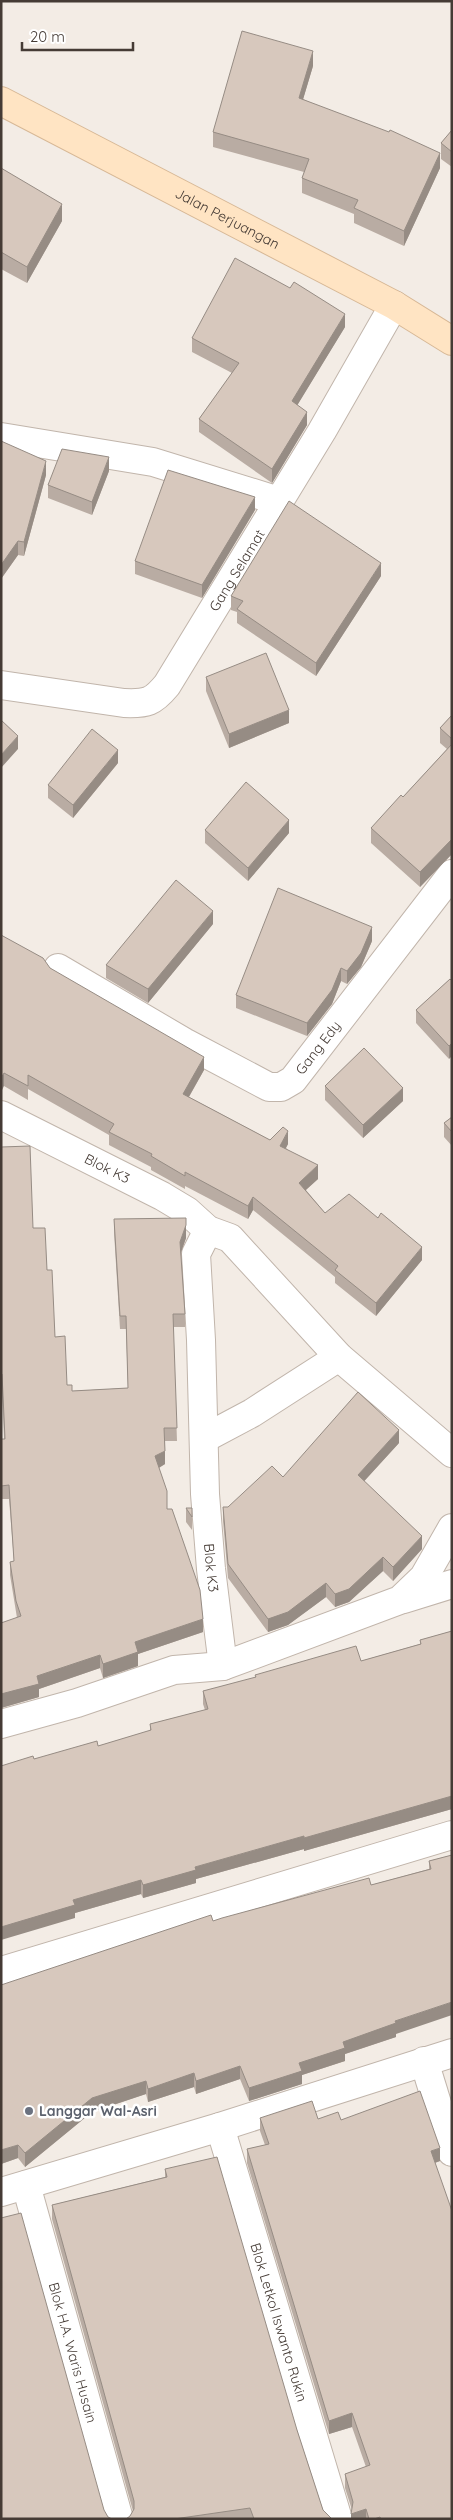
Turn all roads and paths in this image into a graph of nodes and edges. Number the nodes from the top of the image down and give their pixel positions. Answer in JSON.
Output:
{"nodes":[{"id":1,"x":1,"y":101,"type":"edge"},
{"id":2,"x":394,"y":305,"type":"junction"},
{"id":3,"x":452,"y":341,"type":"edge"},
{"id":4,"x":1,"y":438,"type":"edge"},
{"id":5,"x":278,"y":501,"type":"junction"},
{"id":6,"x":1,"y":685,"type":"edge"},
{"id":7,"x":452,"y":874,"type":"edge"},
{"id":8,"x":58,"y":968,"type":"dead end"},
{"id":9,"x":1,"y":1116,"type":"edge"},
{"id":10,"x":208,"y":1230,"type":"junction"},
{"id":11,"x":338,"y":1357,"type":"junction"},
{"id":12,"x":205,"y":1438,"type":"junction"},
{"id":13,"x":452,"y":1453,"type":"edge"},
{"id":14,"x":452,"y":1528,"type":"edge"},
{"id":15,"x":452,"y":1584,"type":"edge"},
{"id":16,"x":400,"y":1600,"type":"junction"},
{"id":17,"x":223,"y":1666,"type":"junction"},
{"id":18,"x":1,"y":1724,"type":"edge"},
{"id":19,"x":452,"y":1835,"type":"edge"},
{"id":20,"x":1,"y":1971,"type":"edge"},
{"id":21,"x":452,"y":2053,"type":"edge"},
{"id":22,"x":424,"y":2061,"type":"junction"},
{"id":23,"x":220,"y":2127,"type":"junction"},
{"id":24,"x":452,"y":2152,"type":"edge"},
{"id":25,"x":14,"y":2189,"type":"edge"},
{"id":26,"x":119,"y":2519,"type":"edge"},
{"id":27,"x":338,"y":2519,"type":"edge"}],
"edges":[{"from":1,"to":2,"type":"street","name":"Jalan Perjuangan"},
{"from":2,"to":3,"type":"street","name":"Jalan Perjuangan"},
{"from":2,"to":5,"type":"street","name":"Gang Selamat"},
{"from":4,"to":5,"type":"street"},
{"from":5,"to":6,"type":"street","name":"Gang Selamat"},
{"from":7,"to":8,"type":"street","name":"Gang Edy"},
{"from":9,"to":10,"type":"street","name":"Blok K3"},
{"from":10,"to":11,"type":"street","name":"Blok K3"},
{"from":10,"to":12,"type":"street","name":"Blok K3"},
{"from":11,"to":12,"type":"street"},
{"from":11,"to":13,"type":"street","name":"Blok K3"},
{"from":12,"to":17,"type":"street","name":"Blok K3"},
{"from":14,"to":16,"type":"street"},
{"from":15,"to":16,"type":"street"},
{"from":16,"to":17,"type":"street"},
{"from":17,"to":18,"type":"street"},
{"from":19,"to":20,"type":"street"},
{"from":21,"to":22,"type":"street"},
{"from":22,"to":23,"type":"street"},
{"from":22,"to":24,"type":"street"},
{"from":23,"to":25,"type":"street"},
{"from":23,"to":27,"type":"street","name":"Blok Letkol Iswanto Rukin"},
{"from":25,"to":26,"type":"street","name":"Blok H.A. Waris Husain"}]}
